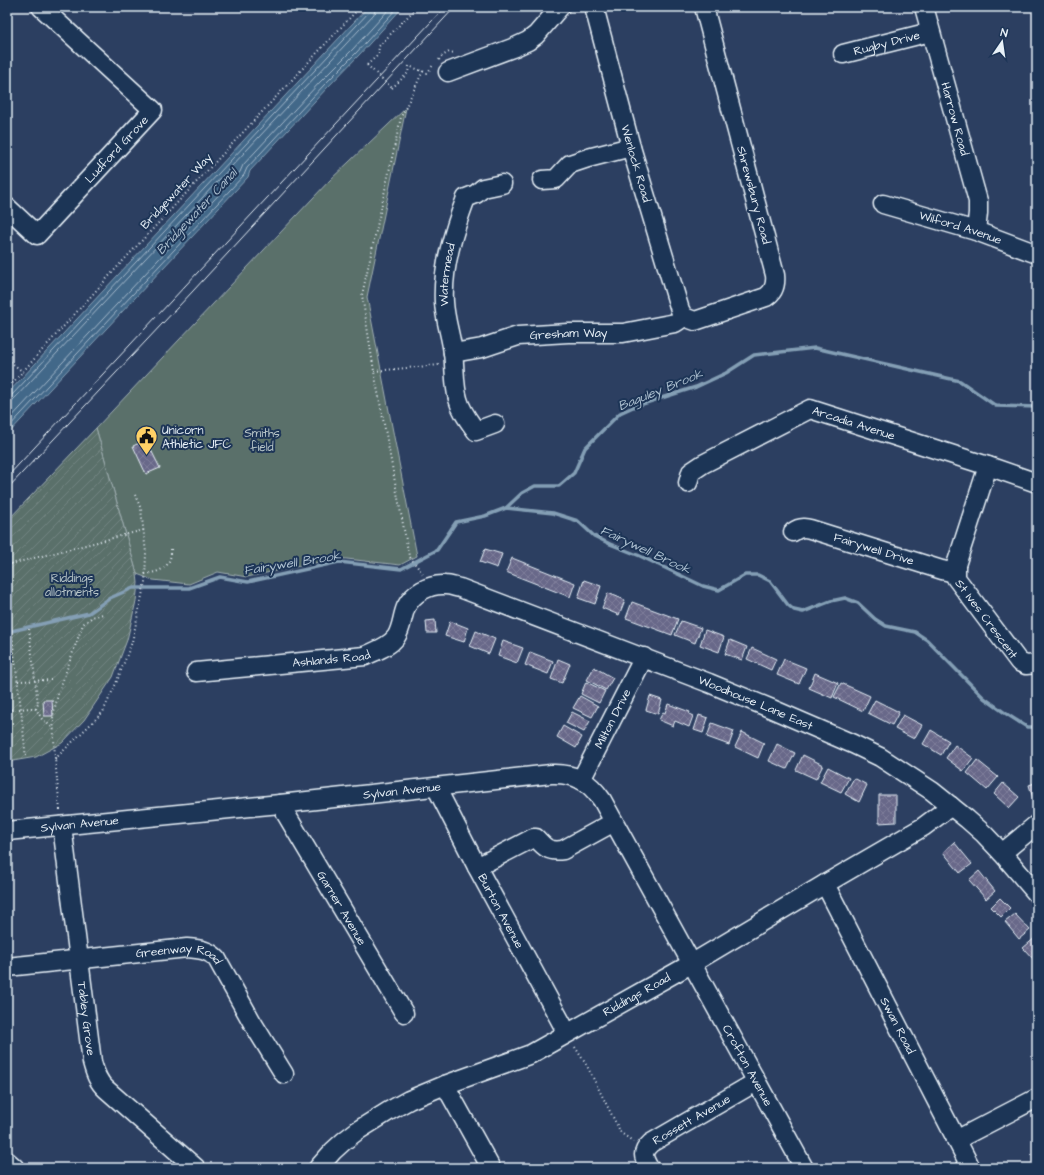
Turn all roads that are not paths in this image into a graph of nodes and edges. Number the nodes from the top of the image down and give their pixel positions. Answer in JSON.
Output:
{"nodes":[{"id":1,"x":41,"y":7,"type":"edge"},
{"id":2,"x":560,"y":7,"type":"edge"},
{"id":3,"x":594,"y":7,"type":"edge"},
{"id":4,"x":704,"y":7,"type":"edge"},
{"id":5,"x":924,"y":7,"type":"edge"},
{"id":6,"x":930,"y":32,"type":"junction"},
{"id":7,"x":843,"y":54,"type":"dead end"},
{"id":8,"x":458,"y":64,"type":"road end"},
{"id":9,"x":631,"y":147,"type":"junction"},
{"id":10,"x":502,"y":184,"type":"dead end"},
{"id":11,"x":554,"y":184,"type":"dead end"},
{"id":12,"x":883,"y":204,"type":"dead end"},
{"id":13,"x":7,"y":207,"type":"edge"},
{"id":14,"x":976,"y":231,"type":"junction"},
{"id":15,"x":1037,"y":254,"type":"edge"},
{"id":16,"x":684,"y":317,"type":"junction"},
{"id":17,"x":453,"y":358,"type":"junction"},
{"id":18,"x":495,"y":424,"type":"dead end"},
{"id":19,"x":988,"y":466,"type":"junction"},
{"id":20,"x":688,"y":483,"type":"dead end"},
{"id":21,"x":1037,"y":484,"type":"edge"},
{"id":22,"x":793,"y":532,"type":"dead end"},
{"id":23,"x":955,"y":573,"type":"junction"},
{"id":24,"x":432,"y":586,"type":"joint"},
{"id":25,"x":644,"y":657,"type":"junction"},
{"id":26,"x":1037,"y":664,"type":"edge"},
{"id":27,"x":196,"y":672,"type":"dead end"},
{"id":28,"x":581,"y":780,"type":"junction"},
{"id":29,"x":436,"y":787,"type":"junction"},
{"id":30,"x":280,"y":804,"type":"junction"},
{"id":31,"x":951,"y":806,"type":"junction"},
{"id":32,"x":614,"y":822,"type":"junction"},
{"id":33,"x":1037,"y":824,"type":"edge"},
{"id":34,"x":62,"y":826,"type":"junction"},
{"id":35,"x":7,"y":831,"type":"edge"},
{"id":36,"x":1002,"y":853,"type":"junction"},
{"id":37,"x":477,"y":867,"type":"junction"},
{"id":38,"x":825,"y":884,"type":"junction"},
{"id":39,"x":1037,"y":894,"type":"edge"},
{"id":40,"x":79,"y":960,"type":"junction"},
{"id":41,"x":691,"y":964,"type":"junction"},
{"id":42,"x":7,"y":968,"type":"edge"},
{"id":43,"x":404,"y":1013,"type":"dead end"},
{"id":44,"x":567,"y":1034,"type":"junction"},
{"id":45,"x":284,"y":1074,"type":"dead end"},
{"id":46,"x":756,"y":1082,"type":"junction"},
{"id":47,"x":445,"y":1085,"type":"junction"},
{"id":48,"x":1037,"y":1098,"type":"edge"},
{"id":49,"x":956,"y":1140,"type":"junction"},
{"id":50,"x":7,"y":1161,"type":"edge"},
{"id":51,"x":15,"y":1168,"type":"edge"},
{"id":52,"x":196,"y":1168,"type":"edge"},
{"id":53,"x":318,"y":1168,"type":"edge"},
{"id":54,"x":490,"y":1168,"type":"edge"},
{"id":55,"x":649,"y":1168,"type":"edge"},
{"id":56,"x":804,"y":1168,"type":"edge"},
{"id":57,"x":970,"y":1168,"type":"edge"}],
"edges":[{"from":1,"to":13,"type":"street","name":"Ludford Grove"},
{"from":2,"to":8,"type":"street"},
{"from":3,"to":9,"type":"street","name":"Wenlock Road"},
{"from":4,"to":16,"type":"street","name":"Shrewsbury Road"},
{"from":5,"to":6,"type":"street","name":"Harrow Road"},
{"from":6,"to":7,"type":"street","name":"Rugby Drive"},
{"from":6,"to":14,"type":"street","name":"Harrow Road"},
{"from":9,"to":11,"type":"street"},
{"from":9,"to":16,"type":"street","name":"Wenlock Road"},
{"from":10,"to":17,"type":"street","name":"Watermead"},
{"from":12,"to":14,"type":"street","name":"Wilford Avenue"},
{"from":14,"to":15,"type":"street","name":"Wilford Avenue"},
{"from":16,"to":17,"type":"street","name":"Gresham Way"},
{"from":17,"to":18,"type":"street","name":"Watermead"},
{"from":19,"to":20,"type":"street","name":"Arcadia Avenue"},
{"from":19,"to":21,"type":"street","name":"Arcadia Avenue"},
{"from":19,"to":23,"type":"street","name":"St Ives Crescent"},
{"from":22,"to":23,"type":"street","name":"Fairywell Drive"},
{"from":23,"to":26,"type":"street","name":"St Ives Crescent"},
{"from":24,"to":25,"type":"street","name":"Woodhouse Lane East"},
{"from":24,"to":27,"type":"street","name":"Ashlands Road"},
{"from":25,"to":28,"type":"street","name":"Milton Drive"},
{"from":25,"to":31,"type":"street","name":"Woodhouse Lane East"},
{"from":28,"to":29,"type":"street","name":"Sylvan Avenue"},
{"from":28,"to":32,"type":"street","name":"Sylvan Avenue"},
{"from":29,"to":30,"type":"street","name":"Sylvan Avenue"},
{"from":29,"to":37,"type":"street","name":"Burton Avenue"},
{"from":30,"to":34,"type":"street","name":"Sylvan Avenue"},
{"from":30,"to":43,"type":"street","name":"Garner Avenue"},
{"from":31,"to":36,"type":"street","name":"Woodhouse Lane East"},
{"from":31,"to":38,"type":"street","name":"Riddings Road"},
{"from":32,"to":37,"type":"street"},
{"from":32,"to":41,"type":"street","name":"Sylvan Avenue"},
{"from":33,"to":36,"type":"street"},
{"from":34,"to":35,"type":"street","name":"Sylvan Avenue"},
{"from":34,"to":40,"type":"street","name":"Tabley Grove"},
{"from":36,"to":39,"type":"street","name":"Woodhouse Lane East"},
{"from":37,"to":44,"type":"street","name":"Burton Avenue"},
{"from":38,"to":41,"type":"street","name":"Riddings Road"},
{"from":38,"to":49,"type":"street","name":"Swan Road"},
{"from":40,"to":42,"type":"street","name":"Greenway Road"},
{"from":40,"to":45,"type":"street","name":"Greenway Road"},
{"from":40,"to":52,"type":"street","name":"Tabley Grove"},
{"from":41,"to":44,"type":"street","name":"Riddings Road"},
{"from":41,"to":46,"type":"street","name":"Crofton Avenue"},
{"from":44,"to":47,"type":"street","name":"Riddings Road"},
{"from":46,"to":55,"type":"street","name":"Rossett Avenue"},
{"from":46,"to":56,"type":"street","name":"Crofton Avenue"},
{"from":47,"to":53,"type":"street","name":"Riddings Road"},
{"from":47,"to":54,"type":"street"},
{"from":48,"to":49,"type":"street"},
{"from":49,"to":57,"type":"street","name":"Swan Road"},
{"from":50,"to":51,"type":"street"}]}
